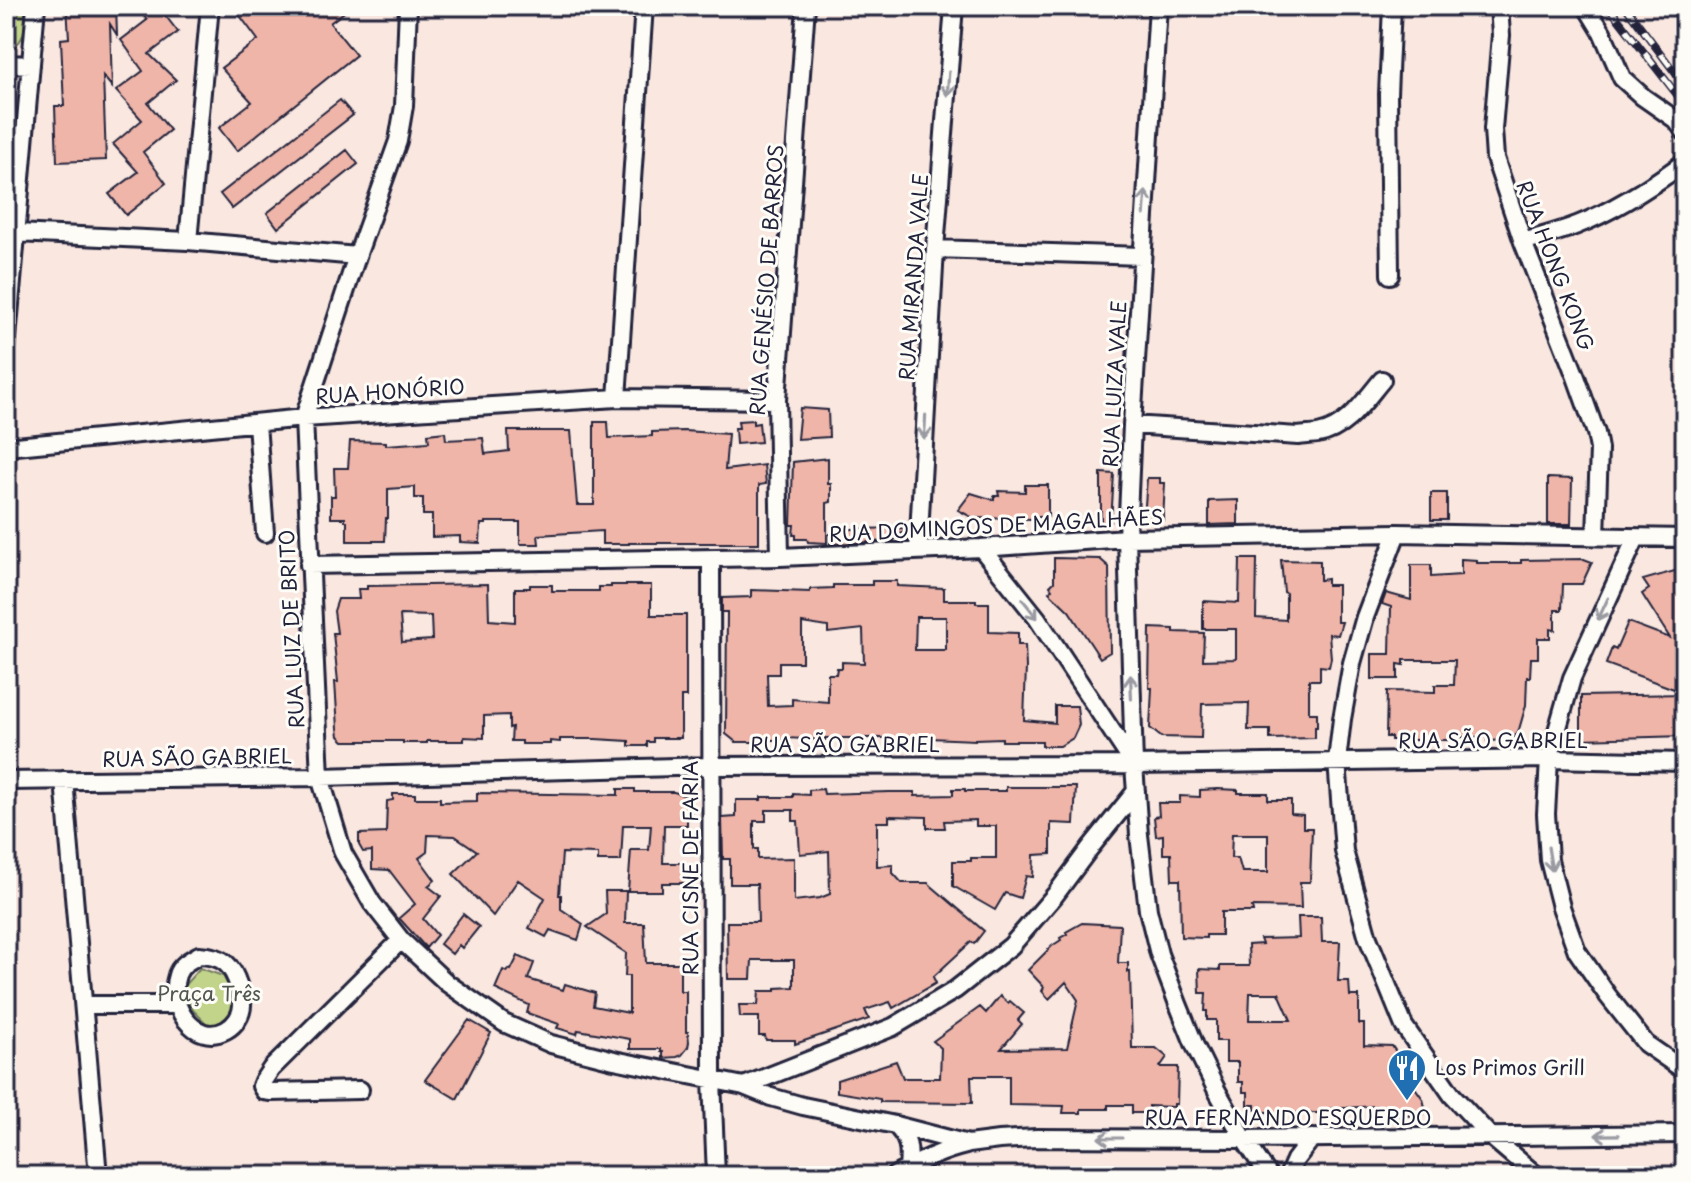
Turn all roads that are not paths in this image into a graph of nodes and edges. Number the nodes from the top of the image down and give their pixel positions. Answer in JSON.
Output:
{"nodes":[{"id":1,"x":36,"y":6,"type":"edge"},
{"id":2,"x":210,"y":6,"type":"edge"},
{"id":3,"x":408,"y":6,"type":"edge"},
{"id":4,"x":644,"y":6,"type":"edge"},
{"id":5,"x":806,"y":6,"type":"edge"},
{"id":6,"x":954,"y":6,"type":"edge"},
{"id":7,"x":1158,"y":6,"type":"edge"},
{"id":8,"x":1392,"y":6,"type":"edge"},
{"id":9,"x":1499,"y":6,"type":"edge"},
{"id":10,"x":1586,"y":6,"type":"edge"},
{"id":11,"x":6,"y":64,"type":"edge"},
{"id":12,"x":31,"y":65,"type":"junction"},
{"id":13,"x":1685,"y":132,"type":"edge"},
{"id":14,"x":1685,"y":162,"type":"edge"},
{"id":15,"x":16,"y":233,"type":"junction"},
{"id":16,"x":188,"y":241,"type":"junction"},
{"id":17,"x":1523,"y":242,"type":"junction"},
{"id":18,"x":935,"y":249,"type":"junction"},
{"id":19,"x":357,"y":256,"type":"junction"},
{"id":20,"x":1142,"y":256,"type":"junction"},
{"id":21,"x":1390,"y":275,"type":"dead end"},
{"id":22,"x":6,"y":350,"type":"edge"},
{"id":23,"x":1382,"y":380,"type":"dead end"},
{"id":24,"x":617,"y":398,"type":"junction"},
{"id":25,"x":777,"y":400,"type":"junction"},
{"id":26,"x":304,"y":418,"type":"junction"},
{"id":27,"x":257,"y":423,"type":"junction"},
{"id":28,"x":1132,"y":425,"type":"junction"},
{"id":29,"x":6,"y":447,"type":"edge"},
{"id":30,"x":265,"y":533,"type":"dead end"},
{"id":31,"x":1397,"y":533,"type":"junction"},
{"id":32,"x":1596,"y":536,"type":"junction"},
{"id":33,"x":1127,"y":538,"type":"junction"},
{"id":34,"x":1636,"y":538,"type":"junction"},
{"id":35,"x":1685,"y":538,"type":"edge"},
{"id":36,"x":981,"y":548,"type":"junction"},
{"id":37,"x":918,"y":551,"type":"junction"},
{"id":38,"x":780,"y":557,"type":"junction"},
{"id":39,"x":711,"y":559,"type":"junction"},
{"id":40,"x":309,"y":565,"type":"junction"},
{"id":41,"x":1549,"y":759,"type":"junction"},
{"id":42,"x":1337,"y":761,"type":"junction"},
{"id":43,"x":1685,"y":762,"type":"edge"},
{"id":44,"x":1134,"y":765,"type":"junction"},
{"id":45,"x":710,"y":766,"type":"junction"},
{"id":46,"x":320,"y":777,"type":"junction"},
{"id":47,"x":64,"y":780,"type":"junction"},
{"id":48,"x":6,"y":781,"type":"edge"},
{"id":49,"x":1136,"y":791,"type":"junction"},
{"id":50,"x":401,"y":940,"type":"junction"},
{"id":51,"x":84,"y":1005,"type":"junction"},
{"id":52,"x":178,"y":1005,"type":"junction"},
{"id":53,"x":1685,"y":1071,"type":"edge"},
{"id":54,"x":712,"y":1080,"type":"junction"},
{"id":55,"x":744,"y":1086,"type":"junction"},
{"id":56,"x":360,"y":1090,"type":"dead end"},
{"id":57,"x":895,"y":1125,"type":"junction"},
{"id":58,"x":1685,"y":1134,"type":"edge"},
{"id":59,"x":1490,"y":1136,"type":"junction"},
{"id":60,"x":1312,"y":1138,"type":"junction"},
{"id":61,"x":1244,"y":1139,"type":"junction"},
{"id":62,"x":968,"y":1144,"type":"junction"},
{"id":63,"x":901,"y":1172,"type":"edge"},
{"id":64,"x":98,"y":1176,"type":"edge"},
{"id":65,"x":716,"y":1176,"type":"edge"},
{"id":66,"x":1269,"y":1176,"type":"edge"},
{"id":67,"x":1288,"y":1176,"type":"edge"},
{"id":68,"x":1537,"y":1176,"type":"edge"}],
"edges":[{"from":1,"to":12,"type":"street"},
{"from":2,"to":16,"type":"street"},
{"from":3,"to":19,"type":"street"},
{"from":4,"to":24,"type":"street"},
{"from":5,"to":25,"type":"street","name":"RUA GENÉSIO DE BARROS"},
{"from":6,"to":18,"type":"street","name":"RUA MIRANDA VALE","one_way":true},
{"from":20,"to":7,"type":"street","name":"RUA LUIZA VALE","one_way":true},
{"from":8,"to":21,"type":"street"},
{"from":9,"to":17,"type":"street","name":"RUA HONG KONG"},
{"from":10,"to":13,"type":"street"},
{"from":11,"to":12,"type":"street"},
{"from":12,"to":15,"type":"street"},
{"from":14,"to":17,"type":"street"},
{"from":15,"to":16,"type":"street"},
{"from":15,"to":22,"type":"street"},
{"from":16,"to":19,"type":"street"},
{"from":17,"to":32,"type":"street","name":"RUA HONG KONG"},
{"from":18,"to":20,"type":"street"},
{"from":18,"to":37,"type":"street","name":"RUA MIRANDA VALE","one_way":true},
{"from":19,"to":26,"type":"street"},
{"from":20,"to":28,"type":"street","name":"RUA LUIZA VALE"},
{"from":23,"to":28,"type":"street"},
{"from":24,"to":25,"type":"street","name":"RUA HONÓRIO"},
{"from":24,"to":26,"type":"street","name":"RUA HONÓRIO"},
{"from":25,"to":38,"type":"street","name":"RUA GENÉSIO DE BARROS"},
{"from":26,"to":27,"type":"street","name":"RUA HONÓRIO"},
{"from":26,"to":40,"type":"street","name":"RUA LUIZ DE BRITO"},
{"from":27,"to":29,"type":"street","name":"RUA HONÓRIO"},
{"from":27,"to":30,"type":"street"},
{"from":28,"to":33,"type":"street","name":"RUA LUIZA VALE"},
{"from":31,"to":32,"type":"street","name":"RUA DOMINGOS DE MAGALHÃES"},
{"from":31,"to":33,"type":"street","name":"RUA DOMINGOS DE MAGALHÃES"},
{"from":31,"to":42,"type":"street"},
{"from":32,"to":34,"type":"street","name":"RUA DOMINGOS DE MAGALHÃES"},
{"from":33,"to":36,"type":"street","name":"RUA DOMINGOS DE MAGALHÃES"},
{"from":44,"to":33,"type":"street","name":"RUA LUIZA VALE","one_way":true},
{"from":34,"to":35,"type":"street","name":"RUA DOMINGOS DE MAGALHÃES"},
{"from":34,"to":41,"type":"street","one_way":true},
{"from":36,"to":37,"type":"street","name":"RUA DOMINGOS DE MAGALHÃES"},
{"from":36,"to":44,"type":"street","one_way":true},
{"from":37,"to":38,"type":"street","name":"RUA DOMINGOS DE MAGALHÃES"},
{"from":38,"to":39,"type":"street","name":"RUA DOMINGOS DE MAGALHÃES"},
{"from":39,"to":40,"type":"street","name":"RUA DOMINGOS DE MAGALHÃES"},
{"from":39,"to":45,"type":"street","name":"RUA CISNE DE FARIA"},
{"from":40,"to":46,"type":"street","name":"RUA LUIZ DE BRITO"},
{"from":41,"to":42,"type":"street","name":"RUA SÃO GABRIEL"},
{"from":41,"to":43,"type":"street","name":"RUA SÃO GABRIEL"},
{"from":41,"to":53,"type":"street","one_way":true},
{"from":42,"to":44,"type":"street","name":"RUA SÃO GABRIEL"},
{"from":42,"to":59,"type":"street"},
{"from":44,"to":45,"type":"street","name":"RUA SÃO GABRIEL"},
{"from":44,"to":49,"type":"street","name":"RUA LUIZA VALE"},
{"from":45,"to":46,"type":"street","name":"RUA SÃO GABRIEL"},
{"from":45,"to":54,"type":"street","name":"RUA CISNE DE FARIA"},
{"from":46,"to":47,"type":"street","name":"RUA SÃO GABRIEL"},
{"from":46,"to":50,"type":"street","name":"RUA LUIZ DE BRITO"},
{"from":47,"to":48,"type":"street","name":"RUA SÃO GABRIEL"},
{"from":47,"to":51,"type":"street"},
{"from":49,"to":55,"type":"street"},
{"from":49,"to":61,"type":"street","name":"RUA LUIZA VALE"},
{"from":50,"to":54,"type":"street","name":"RUA LUIZ DE BRITO"},
{"from":50,"to":56,"type":"street"},
{"from":51,"to":52,"type":"street"},
{"from":51,"to":64,"type":"street"},
{"from":52,"to":52,"type":"street"},
{"from":54,"to":55,"type":"street","name":"RUA LUIZ DE BRITO"},
{"from":54,"to":65,"type":"street","name":"RUA CISNE DE FARIA"},
{"from":55,"to":57,"type":"street","name":"RUA FERNANDO ESQUERDO"},
{"from":57,"to":62,"type":"street","name":"RUA FERNANDO ESQUERDO"},
{"from":57,"to":63,"type":"street"},
{"from":58,"to":59,"type":"street","name":"RUA FERNANDO ESQUERDO","one_way":true},
{"from":59,"to":60,"type":"street","name":"RUA FERNANDO ESQUERDO"},
{"from":59,"to":68,"type":"street"},
{"from":60,"to":61,"type":"street","name":"RUA FERNANDO ESQUERDO"},
{"from":60,"to":67,"type":"street"},
{"from":61,"to":62,"type":"street","name":"RUA FERNANDO ESQUERDO","one_way":true},
{"from":61,"to":66,"type":"street","name":"RUA LUIZA VALE"},
{"from":62,"to":63,"type":"street"}]}
